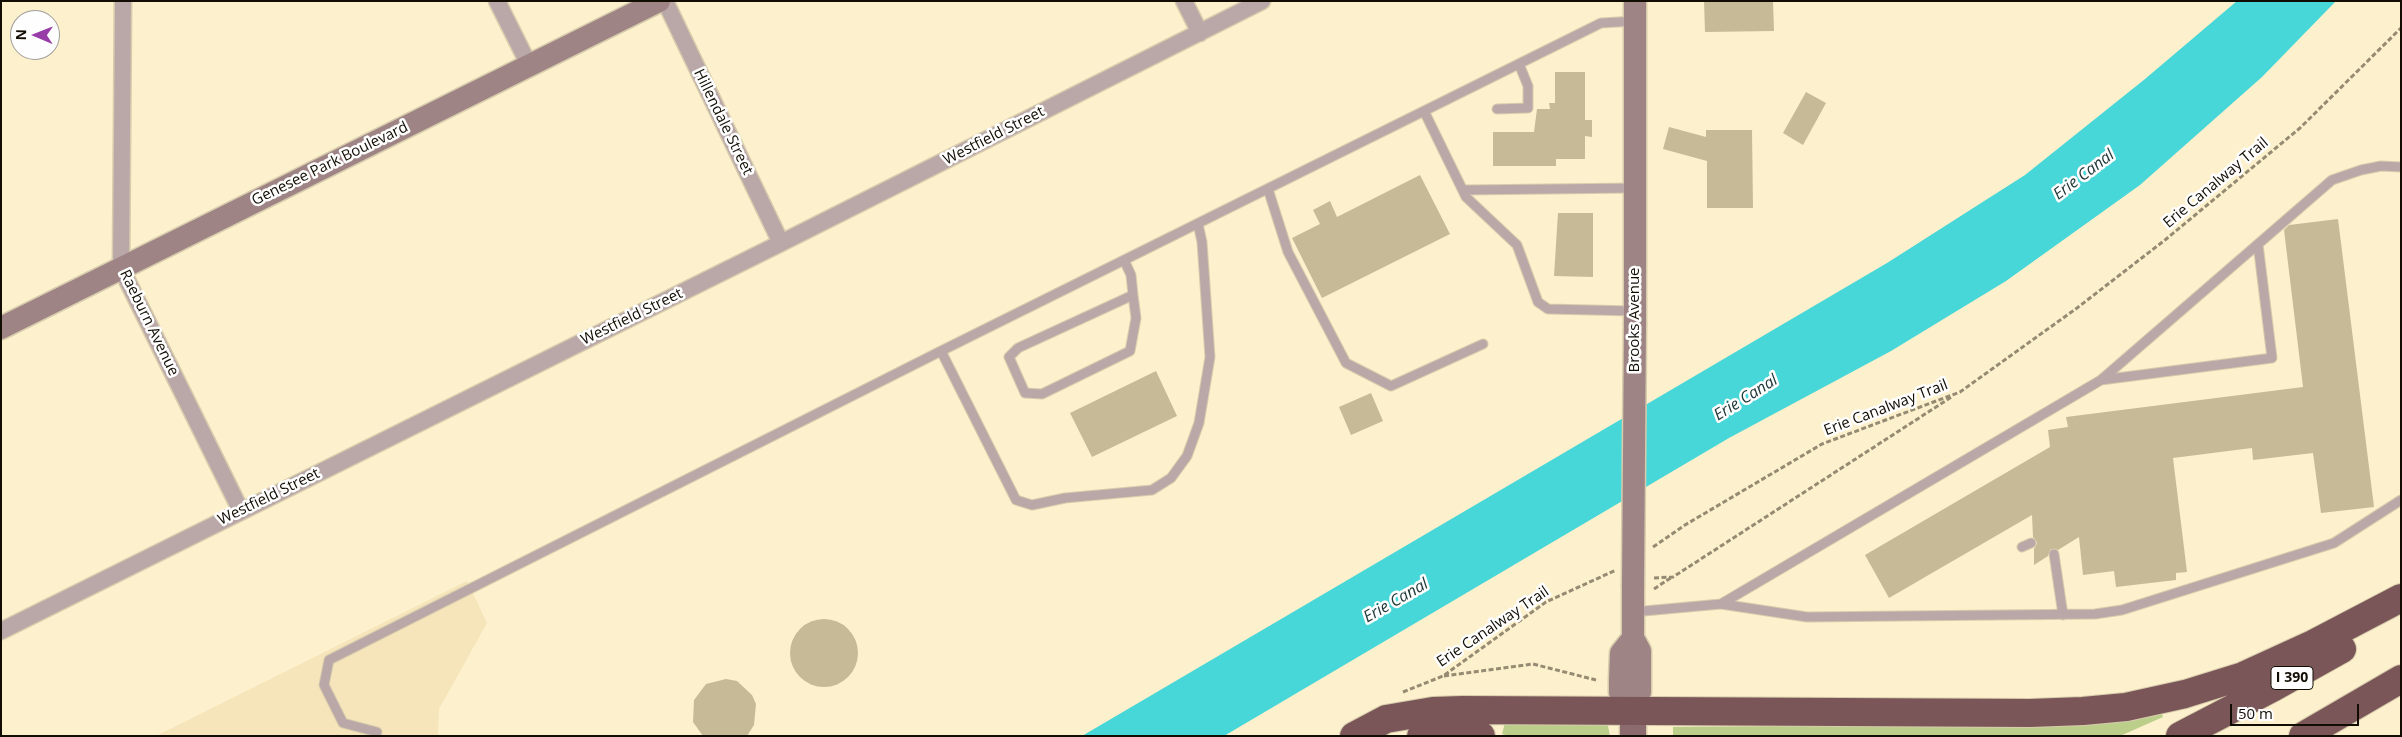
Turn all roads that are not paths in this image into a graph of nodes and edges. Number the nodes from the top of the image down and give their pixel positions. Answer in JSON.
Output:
{"nodes":[{"id":1,"x":123,"y":1,"type":"edge"},
{"id":2,"x":497,"y":1,"type":"edge"},
{"id":3,"x":659,"y":1,"type":"edge"},
{"id":4,"x":665,"y":1,"type":"edge"},
{"id":5,"x":1184,"y":1,"type":"edge"},
{"id":6,"x":1262,"y":1,"type":"edge"},
{"id":7,"x":1635,"y":11,"type":"edge"},
{"id":8,"x":1200,"y":32,"type":"junction"},
{"id":9,"x":1519,"y":64,"type":"junction"},
{"id":10,"x":529,"y":65,"type":"junction"},
{"id":11,"x":1497,"y":109,"type":"dead end"},
{"id":12,"x":1424,"y":111,"type":"junction"},
{"id":13,"x":2401,"y":167,"type":"edge"},
{"id":14,"x":1635,"y":188,"type":"junction"},
{"id":15,"x":1268,"y":189,"type":"junction"},
{"id":16,"x":1463,"y":190,"type":"junction"},
{"id":17,"x":1198,"y":224,"type":"junction"},
{"id":18,"x":781,"y":243,"type":"junction"},
{"id":19,"x":2258,"y":244,"type":"junction"},
{"id":20,"x":1124,"y":260,"type":"junction"},
{"id":21,"x":121,"y":268,"type":"junction"},
{"id":22,"x":1133,"y":295,"type":"junction"},
{"id":23,"x":1635,"y":317,"type":"junction"},
{"id":24,"x":1,"y":328,"type":"edge"},
{"id":25,"x":1483,"y":344,"type":"dead end"},
{"id":26,"x":941,"y":351,"type":"junction"},
{"id":27,"x":2101,"y":380,"type":"junction"},
{"id":28,"x":2401,"y":500,"type":"edge"},
{"id":29,"x":240,"y":511,"type":"junction"},
{"id":30,"x":2032,"y":543,"type":"dead end"},
{"id":31,"x":2022,"y":547,"type":"dead end"},
{"id":32,"x":2054,"y":554,"type":"dead end"},
{"id":33,"x":2401,"y":598,"type":"edge"},
{"id":34,"x":1721,"y":604,"type":"junction"},
{"id":35,"x":1633,"y":612,"type":"junction"},
{"id":36,"x":2401,"y":613,"type":"edge"},
{"id":37,"x":2063,"y":615,"type":"junction"},
{"id":38,"x":1,"y":630,"type":"edge"},
{"id":39,"x":2401,"y":679,"type":"edge"},
{"id":40,"x":2401,"y":692,"type":"edge"},
{"id":41,"x":1633,"y":717,"type":"edge"},
{"id":42,"x":377,"y":732,"type":"dead end"},
{"id":43,"x":1354,"y":736,"type":"edge"},
{"id":44,"x":1421,"y":736,"type":"edge"},
{"id":45,"x":1481,"y":736,"type":"edge"},
{"id":46,"x":2180,"y":736,"type":"edge"},
{"id":47,"x":2303,"y":736,"type":"edge"},
{"id":48,"x":2343,"y":736,"type":"edge"}],
"edges":[{"from":1,"to":21,"type":"street","name":"Raeburn Avenue"},
{"from":2,"to":10,"type":"street"},
{"from":3,"to":10,"type":"street","name":"Genesee Park Boulevard"},
{"from":4,"to":18,"type":"street","name":"Hillendale Street"},
{"from":5,"to":8,"type":"street"},
{"from":6,"to":8,"type":"street","name":"Westfield Street"},
{"from":7,"to":9,"type":"lane"},
{"from":7,"to":14,"type":"street","name":"Brooks Avenue"},
{"from":8,"to":18,"type":"street","name":"Westfield Street"},
{"from":9,"to":11,"type":"lane"},
{"from":9,"to":12,"type":"lane"},
{"from":10,"to":21,"type":"street","name":"Genesee Park Boulevard"},
{"from":12,"to":15,"type":"lane"},
{"from":12,"to":16,"type":"lane"},
{"from":13,"to":19,"type":"lane"},
{"from":14,"to":16,"type":"lane"},
{"from":14,"to":23,"type":"street","name":"Brooks Avenue"},
{"from":15,"to":17,"type":"lane"},
{"from":15,"to":25,"type":"lane"},
{"from":16,"to":23,"type":"lane"},
{"from":17,"to":20,"type":"lane"},
{"from":17,"to":26,"type":"lane"},
{"from":18,"to":29,"type":"street","name":"Westfield Street"},
{"from":19,"to":27,"type":"lane"},
{"from":19,"to":27,"type":"lane"},
{"from":20,"to":22,"type":"lane"},
{"from":20,"to":26,"type":"lane"},
{"from":21,"to":24,"type":"street","name":"Genesee Park Boulevard"},
{"from":21,"to":29,"type":"street","name":"Raeburn Avenue"},
{"from":22,"to":22,"type":"lane"},
{"from":23,"to":35,"type":"street","name":"Brooks Avenue","bridge":true},
{"from":26,"to":42,"type":"lane"},
{"from":27,"to":34,"type":"lane"},
{"from":28,"to":37,"type":"lane"},
{"from":29,"to":38,"type":"street","name":"Westfield Street"},
{"from":30,"to":31,"type":"lane"},
{"from":32,"to":37,"type":"lane"},
{"from":33,"to":41,"type":"highway"},
{"from":34,"to":35,"type":"lane"},
{"from":34,"to":37,"type":"lane"},
{"from":35,"to":41,"type":"street","name":"Brooks Avenue"},
{"from":36,"to":46,"type":"highway","number":"I 390"},
{"from":39,"to":47,"type":"highway"},
{"from":40,"to":48,"type":"highway"},
{"from":41,"to":43,"type":"highway"},
{"from":44,"to":45,"type":"highway"}]}
